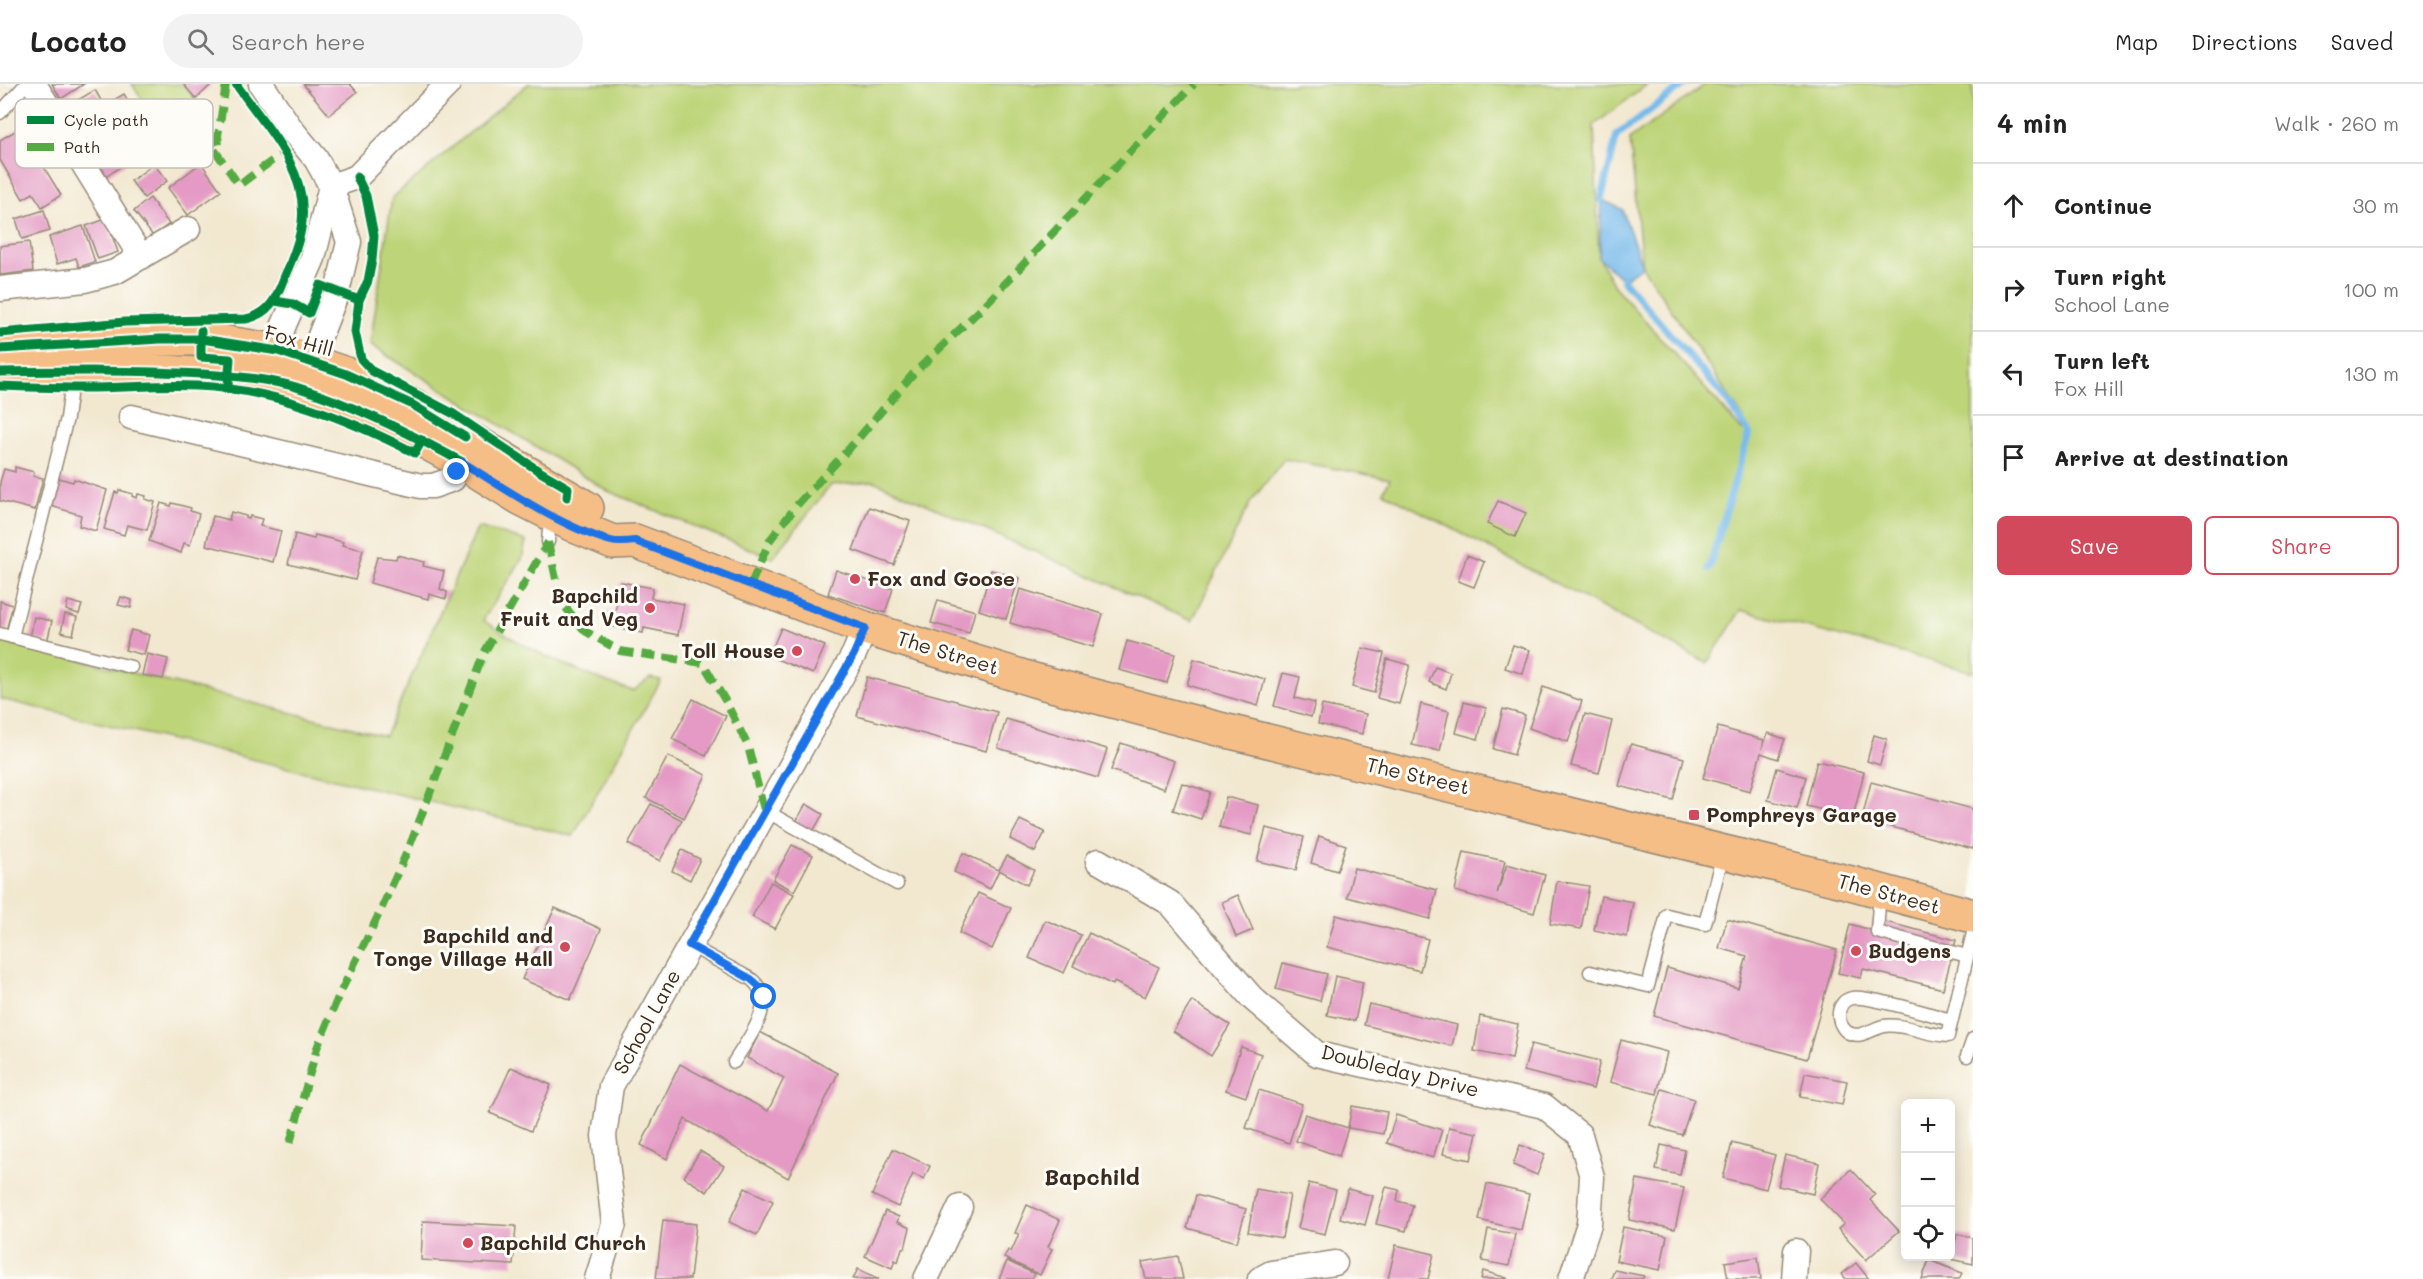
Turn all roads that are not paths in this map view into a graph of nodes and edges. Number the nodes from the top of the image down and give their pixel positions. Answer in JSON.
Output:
{"nodes":[{"id":1,"x":26,"y":84,"type":"edge"},
{"id":2,"x":34,"y":84,"type":"edge"},
{"id":3,"x":261,"y":84,"type":"edge"},
{"id":4,"x":448,"y":84,"type":"edge"},
{"id":5,"x":43,"y":99,"type":"edge"},
{"id":6,"x":0,"y":113,"type":"edge"},
{"id":7,"x":86,"y":168,"type":"edge"},
{"id":8,"x":331,"y":186,"type":"junction"},
{"id":9,"x":188,"y":229,"type":"dead end"},
{"id":10,"x":141,"y":257,"type":"junction"},
{"id":11,"x":0,"y":289,"type":"edge"},
{"id":12,"x":0,"y":349,"type":"edge"},
{"id":13,"x":287,"y":370,"type":"junction"},
{"id":14,"x":0,"y":372,"type":"edge"},
{"id":15,"x":73,"y":372,"type":"junction"},
{"id":16,"x":132,"y":417,"type":"dead end"},
{"id":17,"x":464,"y":450,"type":"junction"},
{"id":18,"x":865,"y":628,"type":"junction"},
{"id":19,"x":6,"y":636,"type":"edge"},
{"id":20,"x":132,"y":667,"type":"dead end"},
{"id":21,"x":764,"y":810,"type":"junction"},
{"id":22,"x":1724,"y":851,"type":"junction"},
{"id":23,"x":1098,"y":861,"type":"dead end"},
{"id":24,"x":897,"y":884,"type":"dead end"},
{"id":25,"x":1880,"y":891,"type":"junction"},
{"id":26,"x":1973,"y":916,"type":"edge"},
{"id":27,"x":1973,"y":933,"type":"edge"},
{"id":28,"x":689,"y":945,"type":"junction"},
{"id":29,"x":1967,"y":956,"type":"junction"},
{"id":30,"x":1590,"y":972,"type":"dead end"},
{"id":31,"x":1952,"y":1020,"type":"junction"},
{"id":32,"x":1973,"y":1039,"type":"edge"},
{"id":33,"x":1967,"y":1056,"type":"dead end"},
{"id":34,"x":734,"y":1062,"type":"dead end"},
{"id":35,"x":960,"y":1207,"type":"dead end"},
{"id":36,"x":1796,"y":1251,"type":"dead end"},
{"id":37,"x":1335,"y":1263,"type":"dead end"},
{"id":38,"x":597,"y":1279,"type":"edge"},
{"id":39,"x":926,"y":1279,"type":"edge"},
{"id":40,"x":1260,"y":1279,"type":"edge"},
{"id":41,"x":1572,"y":1279,"type":"edge"},
{"id":42,"x":1794,"y":1279,"type":"edge"}],
"edges":[{"from":1,"to":6,"type":"lane"},
{"from":2,"to":5,"type":"street"},
{"from":3,"to":8,"type":"street"},
{"from":4,"to":8,"type":"street"},
{"from":7,"to":10,"type":"street"},
{"from":8,"to":13,"type":"street"},
{"from":8,"to":13,"type":"street"},
{"from":9,"to":10,"type":"street"},
{"from":10,"to":11,"type":"street"},
{"from":12,"to":13,"type":"main road","name":"Fox Hill"},
{"from":13,"to":15,"type":"main road","name":"Fox Hill"},
{"from":13,"to":17,"type":"main road","name":"Fox Hill"},
{"from":14,"to":15,"type":"main road","name":"Fox Hill"},
{"from":15,"to":19,"type":"lane"},
{"from":16,"to":17,"type":"street"},
{"from":17,"to":18,"type":"main road","name":"Fox Hill"},
{"from":18,"to":21,"type":"street","name":"School Lane"},
{"from":18,"to":22,"type":"main road","name":"The Street"},
{"from":19,"to":20,"type":"lane"},
{"from":21,"to":24,"type":"lane"},
{"from":21,"to":28,"type":"street","name":"School Lane"},
{"from":22,"to":25,"type":"main road","name":"The Street"},
{"from":22,"to":30,"type":"lane"},
{"from":23,"to":41,"type":"street","name":"Doubleday Drive"},
{"from":25,"to":26,"type":"main road","name":"The Street"},
{"from":25,"to":29,"type":"lane"},
{"from":27,"to":29,"type":"lane"},
{"from":28,"to":34,"type":"lane"},
{"from":28,"to":38,"type":"street","name":"School Lane"},
{"from":29,"to":31,"type":"lane"},
{"from":31,"to":31,"type":"lane"},
{"from":32,"to":33,"type":"lane"},
{"from":35,"to":39,"type":"street"},
{"from":36,"to":42,"type":"street"},
{"from":37,"to":40,"type":"street"}]}
